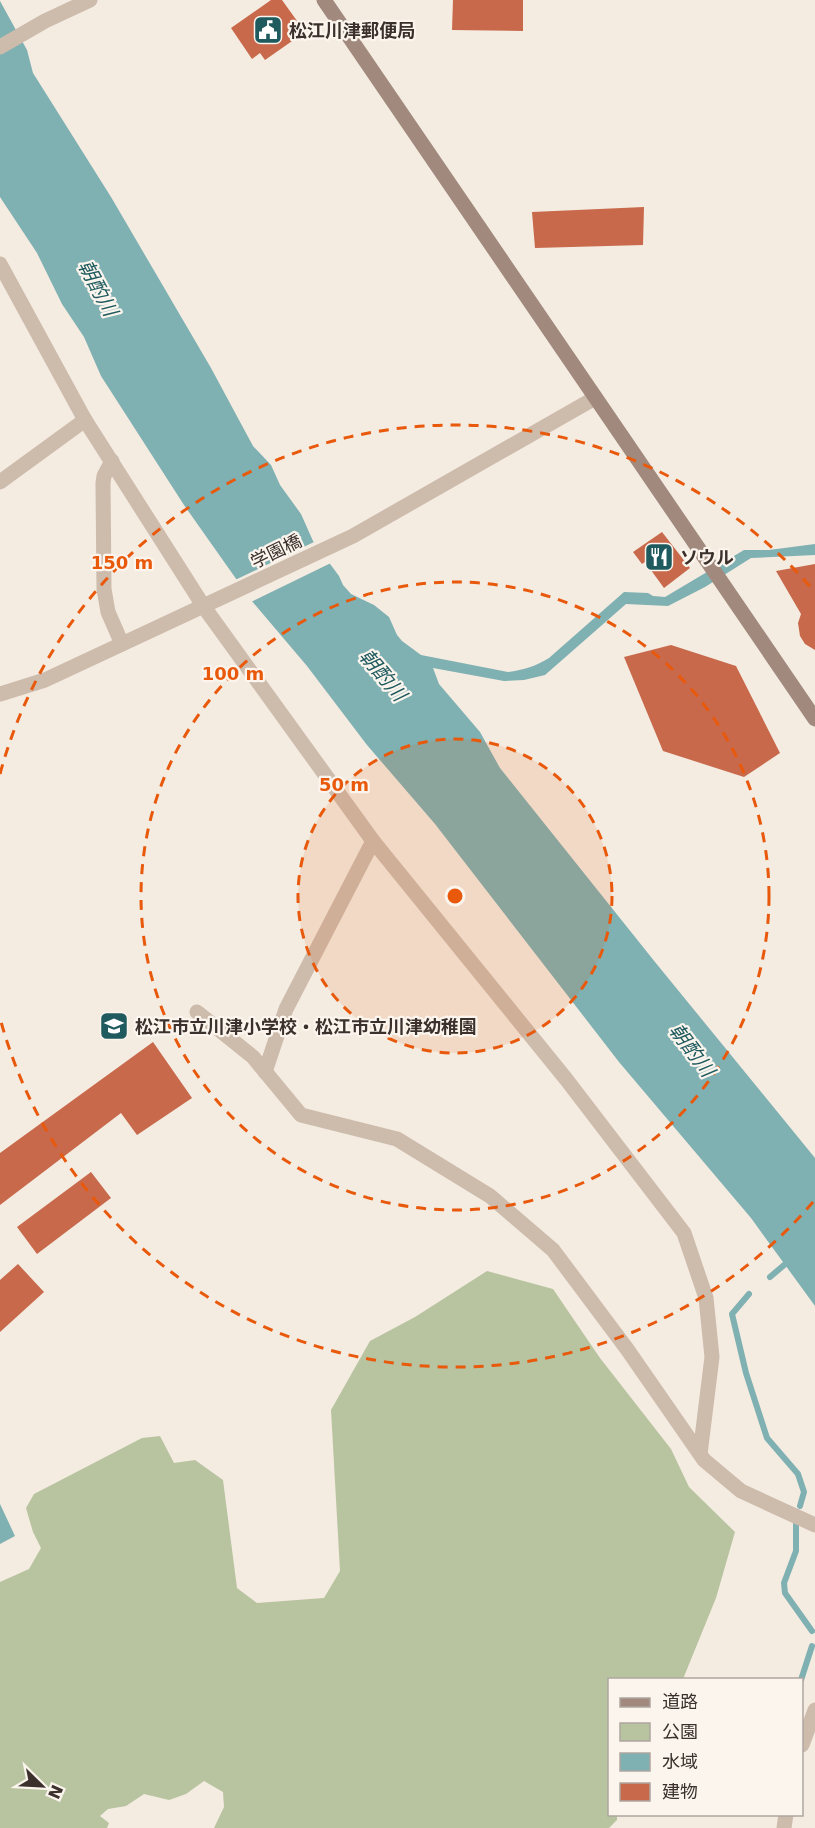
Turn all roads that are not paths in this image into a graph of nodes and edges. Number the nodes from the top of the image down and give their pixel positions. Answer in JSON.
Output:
{"nodes":[{"id":1,"x":90,"y":0,"type":"edge"},
{"id":2,"x":324,"y":0,"type":"edge"},
{"id":3,"x":0,"y":47,"type":"edge"},
{"id":4,"x":0,"y":264,"type":"edge"},
{"id":5,"x":595,"y":398,"type":"junction"},
{"id":6,"x":86,"y":420,"type":"junction"},
{"id":7,"x":111,"y":461,"type":"junction"},
{"id":8,"x":0,"y":482,"type":"edge"},
{"id":9,"x":210,"y":604,"type":"junction"},
{"id":10,"x":122,"y":644,"type":"junction"},
{"id":11,"x":0,"y":694,"type":"edge"},
{"id":12,"x":815,"y":719,"type":"edge"},
{"id":13,"x":373,"y":841,"type":"junction"},
{"id":14,"x":197,"y":1012,"type":"dead end"},
{"id":15,"x":265,"y":1072,"type":"junction"},
{"id":16,"x":700,"y":1454,"type":"junction"},
{"id":17,"x":815,"y":1525,"type":"edge"},
{"id":18,"x":815,"y":1710,"type":"edge"},
{"id":19,"x":803,"y":1740,"type":"edge"}],
"edges":[{"from":1,"to":3,"type":"street"},
{"from":2,"to":5,"type":"street"},
{"from":4,"to":6,"type":"street"},
{"from":5,"to":9,"type":"street","name":"学園橋"},
{"from":5,"to":12,"type":"street"},
{"from":6,"to":7,"type":"street"},
{"from":6,"to":8,"type":"street"},
{"from":7,"to":9,"type":"street"},
{"from":7,"to":10,"type":"street"},
{"from":9,"to":10,"type":"street","name":"学園橋"},
{"from":9,"to":13,"type":"street"},
{"from":10,"to":11,"type":"street","name":"学園橋"},
{"from":13,"to":15,"type":"street"},
{"from":13,"to":16,"type":"street"},
{"from":14,"to":15,"type":"street"},
{"from":15,"to":16,"type":"street"},
{"from":16,"to":17,"type":"street"},
{"from":18,"to":19,"type":"street"}]}
